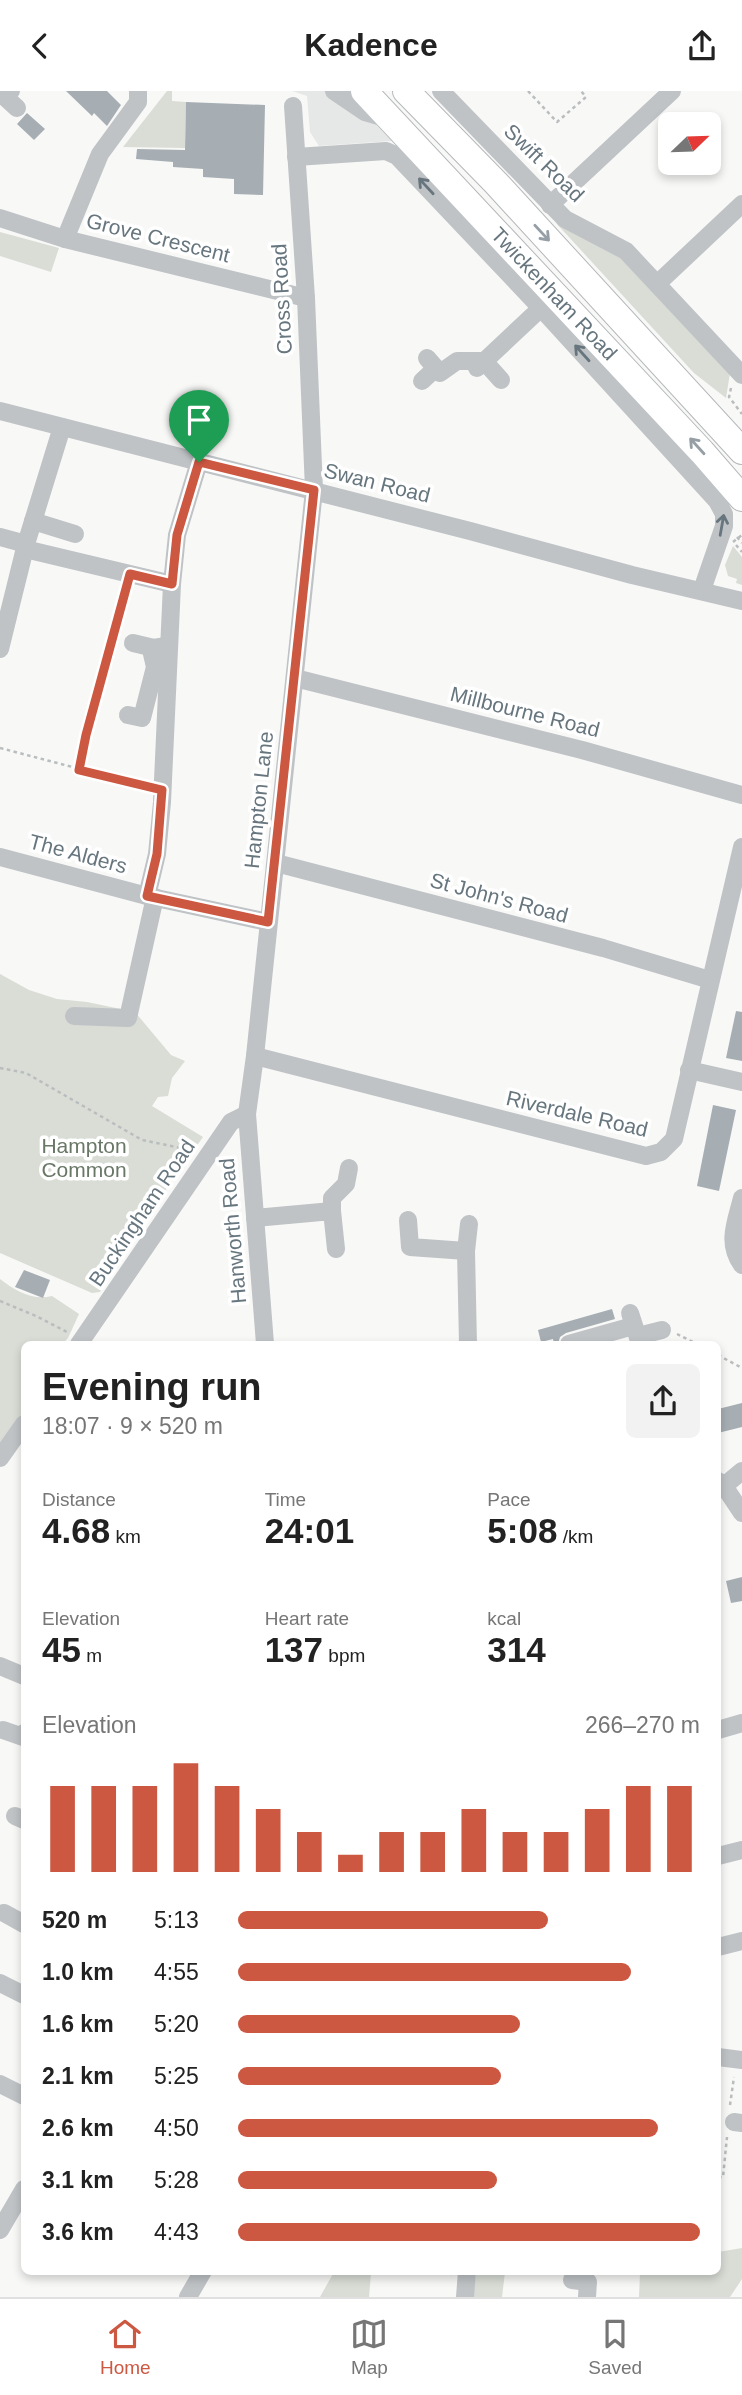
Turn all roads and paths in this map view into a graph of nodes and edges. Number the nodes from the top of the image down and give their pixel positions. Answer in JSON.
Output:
{"nodes":[{"id":1,"x":138,"y":91,"type":"edge"},
{"id":2,"x":334,"y":91,"type":"edge"},
{"id":3,"x":364,"y":91,"type":"edge"},
{"id":4,"x":406,"y":91,"type":"edge"},
{"id":5,"x":441,"y":91,"type":"edge"},
{"id":6,"x":528,"y":91,"type":"edge"},
{"id":7,"x":581,"y":91,"type":"edge"},
{"id":8,"x":672,"y":91,"type":"edge"},
{"id":9,"x":293,"y":106,"type":"dead end"},
{"id":10,"x":393,"y":120,"type":"junction"},
{"id":11,"x":296,"y":157,"type":"junction"},
{"id":12,"x":742,"y":204,"type":"edge"},
{"id":13,"x":550,"y":205,"type":"junction"},
{"id":14,"x":0,"y":218,"type":"edge"},
{"id":15,"x":65,"y":239,"type":"junction"},
{"id":16,"x":657,"y":283,"type":"junction"},
{"id":17,"x":306,"y":298,"type":"junction"},
{"id":18,"x":541,"y":308,"type":"junction"},
{"id":19,"x":480,"y":365,"type":"junction"},
{"id":20,"x":739,"y":371,"type":"edge"},
{"id":21,"x":502,"y":380,"type":"dead end"},
{"id":22,"x":422,"y":381,"type":"dead end"},
{"id":23,"x":0,"y":411,"type":"edge"},
{"id":24,"x":62,"y":427,"type":"junction"},
{"id":25,"x":738,"y":436,"type":"edge"},
{"id":26,"x":199,"y":462,"type":"junction"},
{"id":27,"x":314,"y":490,"type":"junction"},
{"id":28,"x":742,"y":498,"type":"edge"},
{"id":29,"x":33,"y":521,"type":"junction"},
{"id":30,"x":75,"y":534,"type":"dead end"},
{"id":31,"x":742,"y":534,"type":"edge"},
{"id":32,"x":0,"y":537,"type":"edge"},
{"id":33,"x":26,"y":546,"type":"junction"},
{"id":34,"x":742,"y":552,"type":"edge"},
{"id":35,"x":130,"y":574,"type":"junction"},
{"id":36,"x":172,"y":584,"type":"junction"},
{"id":37,"x":702,"y":590,"type":"junction"},
{"id":38,"x":742,"y":601,"type":"edge"},
{"id":39,"x":133,"y":643,"type":"dead end"},
{"id":40,"x":162,"y":646,"type":"junction"},
{"id":41,"x":0,"y":649,"type":"edge"},
{"id":42,"x":295,"y":678,"type":"junction"},
{"id":43,"x":128,"y":715,"type":"dead end"},
{"id":44,"x":0,"y":748,"type":"edge"},
{"id":45,"x":79,"y":770,"type":"junction"},
{"id":46,"x":162,"y":790,"type":"junction"},
{"id":47,"x":742,"y":795,"type":"edge"},
{"id":48,"x":742,"y":847,"type":"edge"},
{"id":49,"x":0,"y":857,"type":"edge"},
{"id":50,"x":276,"y":863,"type":"junction"},
{"id":51,"x":151,"y":896,"type":"junction"},
{"id":52,"x":268,"y":922,"type":"junction"},
{"id":53,"x":710,"y":980,"type":"junction"},
{"id":54,"x":74,"y":1016,"type":"dead end"},
{"id":55,"x":255,"y":1056,"type":"junction"},
{"id":56,"x":0,"y":1067,"type":"edge"},
{"id":57,"x":690,"y":1070,"type":"junction"},
{"id":58,"x":742,"y":1082,"type":"edge"},
{"id":59,"x":247,"y":1114,"type":"junction"},
{"id":60,"x":211,"y":1153,"type":"junction"},
{"id":61,"x":349,"y":1168,"type":"dead end"},
{"id":62,"x":742,"y":1198,"type":"edge"},
{"id":63,"x":332,"y":1211,"type":"junction"},
{"id":64,"x":255,"y":1218,"type":"junction"},
{"id":65,"x":408,"y":1220,"type":"dead end"},
{"id":66,"x":469,"y":1224,"type":"dead end"},
{"id":67,"x":336,"y":1249,"type":"dead end"},
{"id":68,"x":466,"y":1251,"type":"junction"},
{"id":69,"x":742,"y":1265,"type":"edge"},
{"id":70,"x":0,"y":1301,"type":"edge"},
{"id":71,"x":635,"y":1330,"type":"edge"},
{"id":72,"x":662,"y":1330,"type":"dead end"},
{"id":73,"x":79,"y":1341,"type":"edge"},
{"id":74,"x":82,"y":1341,"type":"edge"},
{"id":75,"x":265,"y":1341,"type":"edge"},
{"id":76,"x":468,"y":1341,"type":"edge"},
{"id":77,"x":583,"y":1341,"type":"edge"},
{"id":78,"x":721,"y":1357,"type":"edge"},
{"id":79,"x":742,"y":1368,"type":"edge"},
{"id":80,"x":21,"y":1427,"type":"edge"},
{"id":81,"x":0,"y":1458,"type":"edge"},
{"id":82,"x":742,"y":1471,"type":"edge"},
{"id":83,"x":721,"y":1483,"type":"edge"},
{"id":84,"x":742,"y":1513,"type":"edge"},
{"id":85,"x":0,"y":1665,"type":"edge"},
{"id":86,"x":21,"y":1675,"type":"edge"},
{"id":87,"x":742,"y":1723,"type":"edge"},
{"id":88,"x":721,"y":1729,"type":"edge"},
{"id":89,"x":4,"y":1730,"type":"dead end"},
{"id":90,"x":21,"y":1736,"type":"edge"},
{"id":91,"x":742,"y":1850,"type":"edge"},
{"id":92,"x":721,"y":1855,"type":"edge"},
{"id":93,"x":4,"y":1913,"type":"dead end"},
{"id":94,"x":21,"y":1922,"type":"edge"},
{"id":95,"x":742,"y":1941,"type":"edge"},
{"id":96,"x":721,"y":1946,"type":"edge"},
{"id":97,"x":0,"y":1983,"type":"edge"},
{"id":98,"x":21,"y":1993,"type":"edge"},
{"id":99,"x":721,"y":2057,"type":"edge"},
{"id":100,"x":739,"y":2059,"type":"edge"},
{"id":101,"x":0,"y":2084,"type":"edge"},
{"id":102,"x":21,"y":2094,"type":"edge"},
{"id":103,"x":735,"y":2122,"type":"edge"},
{"id":104,"x":721,"y":2177,"type":"edge"},
{"id":105,"x":21,"y":2194,"type":"edge"},
{"id":106,"x":0,"y":2230,"type":"edge"},
{"id":107,"x":201,"y":2275,"type":"edge"},
{"id":108,"x":467,"y":2275,"type":"edge"},
{"id":109,"x":572,"y":2280,"type":"dead end"},
{"id":110,"x":188,"y":2297,"type":"edge"},
{"id":111,"x":464,"y":2297,"type":"edge"},
{"id":112,"x":587,"y":2297,"type":"edge"}],
"edges":[{"from":1,"to":15,"type":"street"},
{"from":2,"to":10,"type":"street"},
{"from":3,"to":10,"type":"highway","name":"Twickenham Road"},
{"from":4,"to":25,"type":"highway","name":"Twickenham Road","one_way":true},
{"from":5,"to":13,"type":"street","name":"Swift Road"},
{"from":6,"to":7,"type":"path"},
{"from":8,"to":13,"type":"street"},
{"from":9,"to":11,"type":"street","name":"Cross Road"},
{"from":28,"to":10,"type":"highway","name":"Twickenham Road","one_way":true},
{"from":11,"to":17,"type":"street","name":"Cross Road"},
{"from":18,"to":11,"type":"street","one_way":true},
{"from":12,"to":16,"type":"street"},
{"from":13,"to":16,"type":"street","name":"Swift Road"},
{"from":14,"to":15,"type":"street","name":"Grove Crescent"},
{"from":15,"to":17,"type":"street","name":"Grove Crescent"},
{"from":16,"to":20,"type":"street","name":"Swift Road"},
{"from":17,"to":27,"type":"street","name":"Cross Road"},
{"from":18,"to":19,"type":"street"},
{"from":37,"to":18,"type":"street","one_way":true},
{"from":19,"to":21,"type":"street"},
{"from":19,"to":22,"type":"street"},
{"from":20,"to":25,"type":"path"},
{"from":23,"to":24,"type":"street","name":"Swan Road"},
{"from":24,"to":26,"type":"street","name":"Swan Road"},
{"from":24,"to":29,"type":"street"},
{"from":26,"to":27,"type":"street","name":"Swan Road"},
{"from":26,"to":36,"type":"street"},
{"from":27,"to":37,"type":"street","name":"Swan Road"},
{"from":27,"to":42,"type":"street","name":"Hampton Lane"},
{"from":29,"to":30,"type":"street"},
{"from":29,"to":33,"type":"street"},
{"from":31,"to":34,"type":"path","bridge":true},
{"from":32,"to":33,"type":"street"},
{"from":33,"to":35,"type":"street"},
{"from":33,"to":41,"type":"street"},
{"from":35,"to":36,"type":"street"},
{"from":35,"to":45,"type":"path"},
{"from":36,"to":40,"type":"street"},
{"from":37,"to":38,"type":"street","name":"Swan Road"},
{"from":39,"to":40,"type":"street"},
{"from":40,"to":43,"type":"street"},
{"from":40,"to":46,"type":"street"},
{"from":42,"to":47,"type":"street","name":"Millbourne Road"},
{"from":42,"to":50,"type":"street","name":"Hampton Lane"},
{"from":44,"to":45,"type":"path"},
{"from":45,"to":46,"type":"path"},
{"from":46,"to":51,"type":"street"},
{"from":48,"to":53,"type":"street","name":"Riverdale Road"},
{"from":49,"to":51,"type":"street","name":"The Alders"},
{"from":50,"to":52,"type":"street","name":"Hampton Lane"},
{"from":50,"to":53,"type":"street","name":"St John's Road"},
{"from":51,"to":52,"type":"street","name":"The Alders"},
{"from":51,"to":54,"type":"street"},
{"from":52,"to":55,"type":"street","name":"Hampton Lane"},
{"from":53,"to":57,"type":"street","name":"Riverdale Road"},
{"from":55,"to":57,"type":"street","name":"Riverdale Road"},
{"from":55,"to":59,"type":"street","name":"Hampton Lane"},
{"from":56,"to":60,"type":"path"},
{"from":57,"to":58,"type":"street"},
{"from":59,"to":60,"type":"street","name":"Buckingham Road"},
{"from":59,"to":64,"type":"street","name":"Hanworth Road"},
{"from":60,"to":74,"type":"street","name":"Buckingham Road"},
{"from":61,"to":63,"type":"street"},
{"from":62,"to":69,"type":"street"},
{"from":63,"to":64,"type":"street"},
{"from":63,"to":67,"type":"street"},
{"from":64,"to":75,"type":"street","name":"Hanworth Road"},
{"from":65,"to":68,"type":"street"},
{"from":66,"to":68,"type":"street"},
{"from":68,"to":76,"type":"street"},
{"from":70,"to":73,"type":"path"},
{"from":71,"to":72,"type":"street"},
{"from":71,"to":77,"type":"street"},
{"from":78,"to":79,"type":"path"},
{"from":80,"to":81,"type":"street"},
{"from":82,"to":83,"type":"street"},
{"from":83,"to":84,"type":"street"},
{"from":85,"to":86,"type":"street"},
{"from":87,"to":88,"type":"street"},
{"from":89,"to":90,"type":"street"},
{"from":91,"to":92,"type":"street"},
{"from":93,"to":94,"type":"street"},
{"from":95,"to":96,"type":"street"},
{"from":97,"to":98,"type":"street"},
{"from":99,"to":100,"type":"street"},
{"from":100,"to":103,"type":"path"},
{"from":101,"to":102,"type":"street"},
{"from":103,"to":104,"type":"path"},
{"from":105,"to":106,"type":"street"},
{"from":107,"to":110,"type":"street"},
{"from":108,"to":111,"type":"street"},
{"from":109,"to":112,"type":"street"}]}
